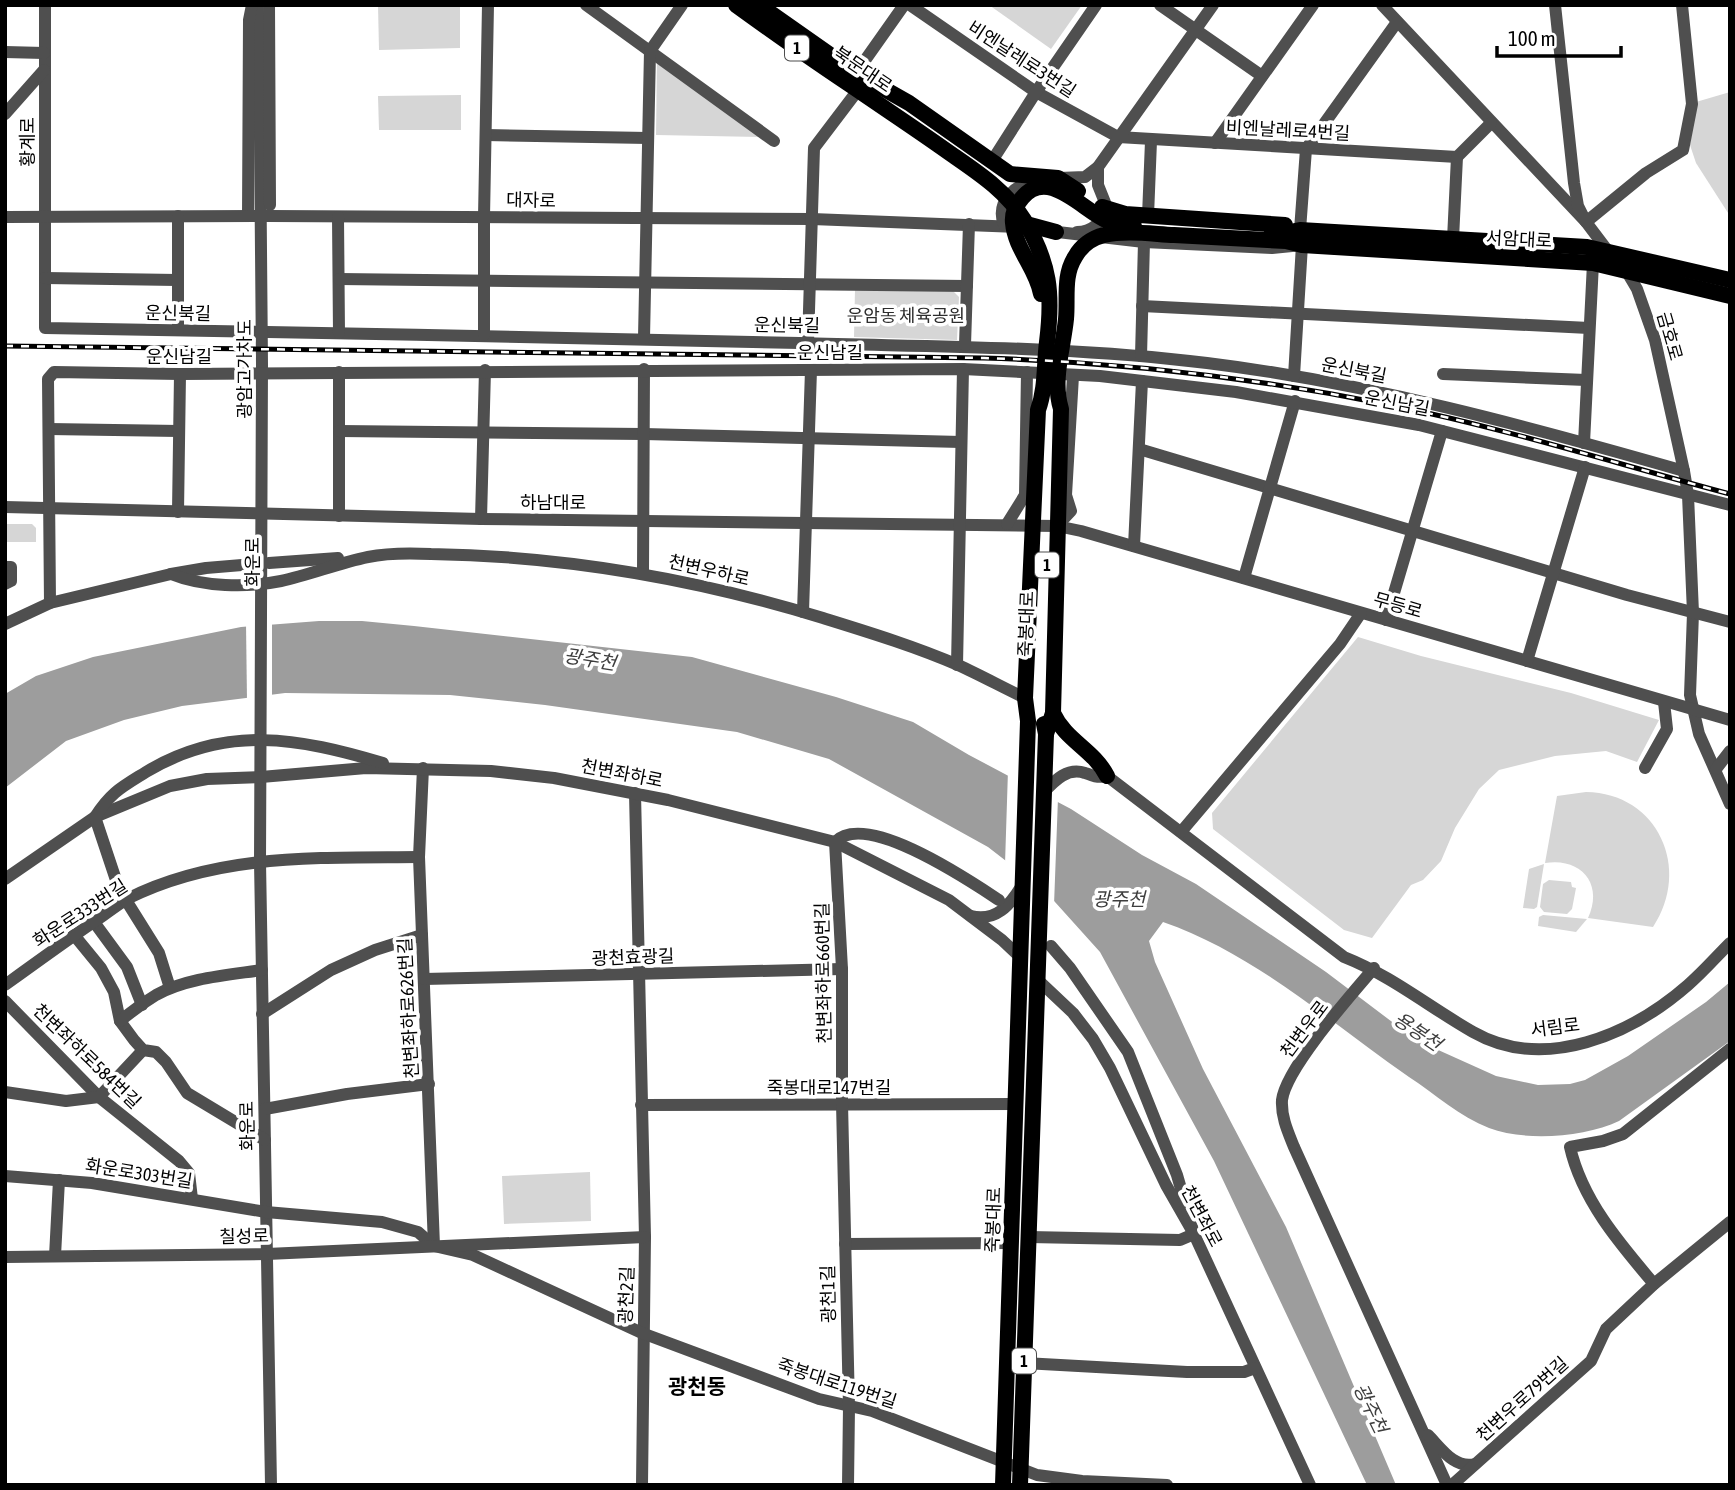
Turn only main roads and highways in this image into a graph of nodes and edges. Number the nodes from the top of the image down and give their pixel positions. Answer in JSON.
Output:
{"nodes":[{"id":1,"x":736,"y":5,"type":"edge"},
{"id":2,"x":759,"y":5,"type":"edge"},
{"id":3,"x":856,"y":73,"type":"junction"},
{"id":4,"x":858,"y":90,"type":"junction"},
{"id":5,"x":903,"y":114,"type":"junction"},
{"id":6,"x":1056,"y":232,"type":"road end"},
{"id":7,"x":1293,"y":237,"type":"junction"},
{"id":8,"x":1730,"y":280,"type":"edge"},
{"id":9,"x":1730,"y":296,"type":"edge"},
{"id":10,"x":1054,"y":342,"type":"junction"},
{"id":11,"x":1050,"y":396,"type":"junction"},
{"id":12,"x":1053,"y":713,"type":"junction"},
{"id":13,"x":1028,"y":720,"type":"junction"},
{"id":14,"x":1046,"y":734,"type":"junction"},
{"id":15,"x":1107,"y":776,"type":"road end"},
{"id":16,"x":1020,"y":1476,"type":"edge"},
{"id":17,"x":1003,"y":1485,"type":"edge"}],
"edges":[{"from":1,"to":4,"type":"main road","name":"북문대로","number":"1"},
{"from":2,"to":3,"type":"main road","name":"북문대로","number":"1"},
{"from":3,"to":5,"type":"main road","name":"북문대로","number":"1"},
{"from":3,"to":7,"type":"main road"},
{"from":4,"to":5,"type":"main road","name":"북문대로","number":"1"},
{"from":4,"to":6,"type":"main road"},
{"from":5,"to":10,"type":"main road","number":"1"},
{"from":7,"to":8,"type":"main road","name":"서암대로"},
{"from":7,"to":9,"type":"main road","name":"서암대로"},
{"from":7,"to":10,"type":"main road"},
{"from":7,"to":10,"type":"main road"},
{"from":10,"to":11,"type":"main road","number":"1"},
{"from":11,"to":12,"type":"main road"},
{"from":11,"to":13,"type":"main road","name":"죽봉대로","number":"1"},
{"from":11,"to":13,"type":"main road"},
{"from":11,"to":14,"type":"main road","name":"죽봉대로","number":"1"},
{"from":12,"to":14,"type":"main road"},
{"from":12,"to":15,"type":"main road"},
{"from":13,"to":17,"type":"main road","name":"죽봉대로","number":"1"},
{"from":14,"to":16,"type":"main road","name":"죽봉대로","number":"1"}]}
